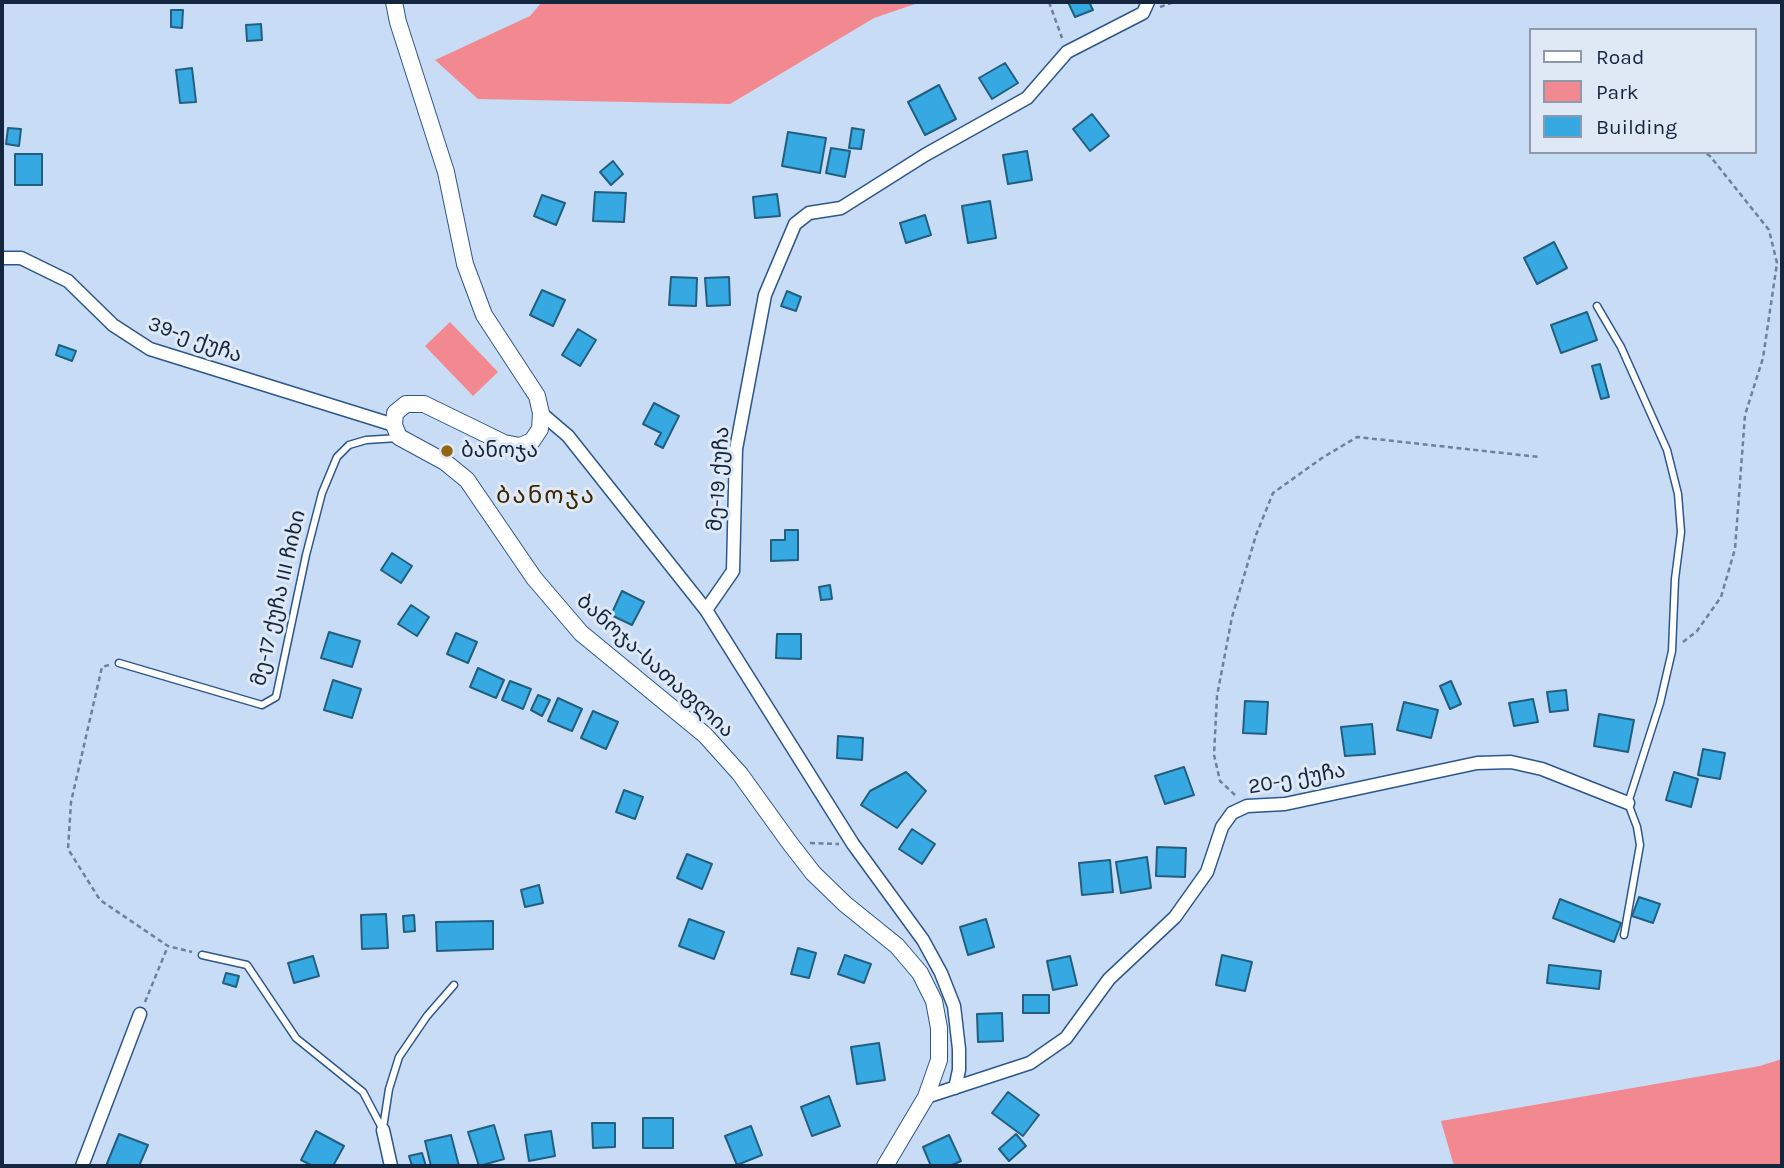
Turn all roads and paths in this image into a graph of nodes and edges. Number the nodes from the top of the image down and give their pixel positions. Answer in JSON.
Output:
{"nodes":[{"id":1,"x":394,"y":2,"type":"edge"},
{"id":2,"x":1049,"y":2,"type":"edge"},
{"id":3,"x":1148,"y":2,"type":"edge"},
{"id":4,"x":1067,"y":52,"type":"junction"},
{"id":5,"x":1707,"y":154,"type":"edge"},
{"id":6,"x":2,"y":258,"type":"edge"},
{"id":7,"x":1782,"y":259,"type":"edge"},
{"id":8,"x":1777,"y":263,"type":"junction"},
{"id":9,"x":1597,"y":306,"type":"dead end"},
{"id":10,"x":541,"y":412,"type":"junction"},
{"id":11,"x":397,"y":431,"type":"junction"},
{"id":12,"x":1539,"y":457,"type":"dead end"},
{"id":13,"x":706,"y":610,"type":"junction"},
{"id":14,"x":1672,"y":651,"type":"junction"},
{"id":15,"x":119,"y":663,"type":"joint"},
{"id":16,"x":1628,"y":803,"type":"junction"},
{"id":17,"x":1247,"y":806,"type":"junction"},
{"id":18,"x":789,"y":842,"type":"junction"},
{"id":19,"x":853,"y":844,"type":"junction"},
{"id":20,"x":1624,"y":935,"type":"dead end"},
{"id":21,"x":167,"y":946,"type":"junction"},
{"id":22,"x":202,"y":955,"type":"joint"},
{"id":23,"x":454,"y":985,"type":"dead end"},
{"id":24,"x":139,"y":1014,"type":"joint"},
{"id":25,"x":955,"y":1088,"type":"junction"},
{"id":26,"x":926,"y":1097,"type":"junction"},
{"id":27,"x":383,"y":1130,"type":"junction"},
{"id":28,"x":82,"y":1166,"type":"edge"},
{"id":29,"x":391,"y":1166,"type":"edge"},
{"id":30,"x":885,"y":1166,"type":"edge"}],
"edges":[{"from":1,"to":10,"type":"street"},
{"from":2,"to":4,"type":"path"},
{"from":3,"to":4,"type":"street","name":"მე-19 ქუჩა"},
{"from":4,"to":13,"type":"street","name":"მე-19 ქუჩა"},
{"from":5,"to":8,"type":"path"},
{"from":6,"to":11,"type":"street","name":"39-ე ქუჩა"},
{"from":7,"to":8,"type":"path"},
{"from":8,"to":14,"type":"path"},
{"from":9,"to":14,"type":"lane"},
{"from":10,"to":11,"type":"street"},
{"from":10,"to":13,"type":"street"},
{"from":11,"to":15,"type":"lane","name":"მე-17 ქუჩა III ჩიხი"},
{"from":11,"to":18,"type":"street","name":"ბანოჯა-სათაფლია"},
{"from":12,"to":17,"type":"path"},
{"from":13,"to":19,"type":"street"},
{"from":14,"to":16,"type":"lane"},
{"from":15,"to":21,"type":"path"},
{"from":16,"to":17,"type":"street","name":"20-ე ქუჩა"},
{"from":16,"to":20,"type":"lane"},
{"from":17,"to":25,"type":"street","name":"20-ე ქუჩა"},
{"from":18,"to":19,"type":"path"},
{"from":18,"to":26,"type":"street","name":"ბანოჯა-სათაფლია"},
{"from":19,"to":25,"type":"street"},
{"from":21,"to":22,"type":"path"},
{"from":21,"to":24,"type":"path"},
{"from":22,"to":27,"type":"lane"},
{"from":23,"to":27,"type":"lane"},
{"from":24,"to":28,"type":"street"},
{"from":25,"to":26,"type":"street","name":"20-ე ქუჩა"},
{"from":26,"to":30,"type":"street","name":"ბანოჯა-სათაფლია"},
{"from":27,"to":29,"type":"street"}]}
